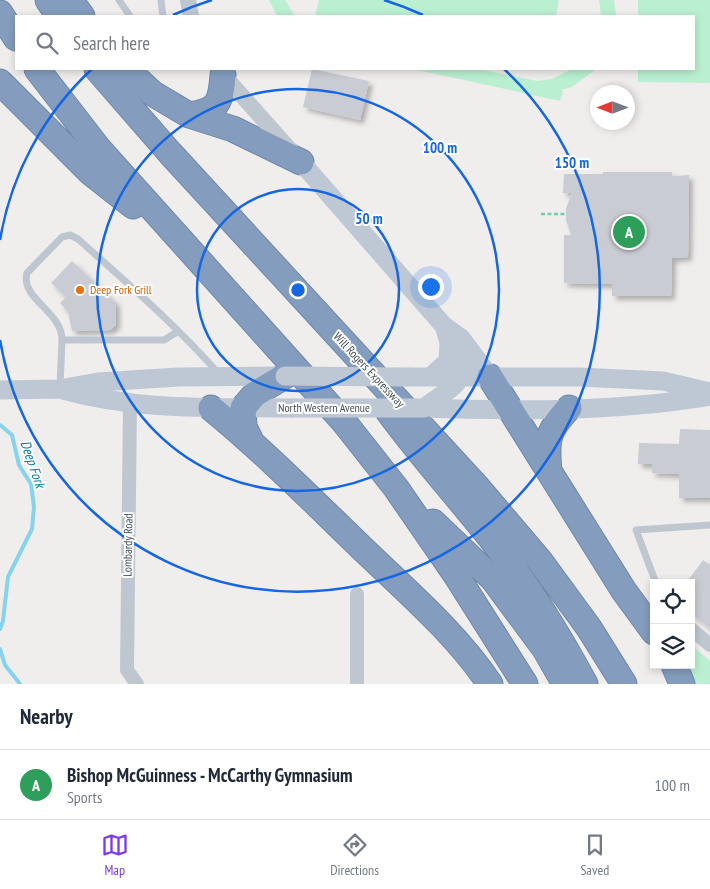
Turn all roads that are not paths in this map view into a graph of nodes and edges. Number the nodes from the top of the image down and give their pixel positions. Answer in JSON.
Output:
{"nodes":[{"id":1,"x":119,"y":0,"type":"edge"},
{"id":2,"x":161,"y":0,"type":"edge"},
{"id":3,"x":188,"y":0,"type":"edge"},
{"id":4,"x":57,"y":5,"type":"edge"},
{"id":5,"x":0,"y":12,"type":"edge"},
{"id":6,"x":80,"y":15,"type":"edge"},
{"id":7,"x":129,"y":15,"type":"edge"},
{"id":8,"x":163,"y":15,"type":"edge"},
{"id":9,"x":191,"y":15,"type":"edge"},
{"id":10,"x":15,"y":36,"type":"edge"},
{"id":11,"x":38,"y":70,"type":"edge"},
{"id":12,"x":98,"y":70,"type":"edge"},
{"id":13,"x":127,"y":70,"type":"edge"},
{"id":14,"x":220,"y":72,"type":"edge"},
{"id":15,"x":0,"y":82,"type":"edge"},
{"id":16,"x":189,"y":115,"type":"junction"},
{"id":17,"x":302,"y":162,"type":"junction"},
{"id":18,"x":190,"y":250,"type":"junction"},
{"id":19,"x":319,"y":316,"type":"junction"},
{"id":20,"x":444,"y":326,"type":"junction"},
{"id":21,"x":177,"y":332,"type":"junction"},
{"id":22,"x":461,"y":338,"type":"junction"},
{"id":23,"x":62,"y":340,"type":"junction"},
{"id":24,"x":220,"y":376,"type":"junction"},
{"id":25,"x":430,"y":377,"type":"junction"},
{"id":26,"x":461,"y":377,"type":"junction"},
{"id":27,"x":490,"y":377,"type":"junction"},
{"id":28,"x":274,"y":379,"type":"junction"},
{"id":29,"x":0,"y":390,"type":"edge"},
{"id":30,"x":60,"y":390,"type":"junction"},
{"id":31,"x":710,"y":392,"type":"edge"},
{"id":32,"x":710,"y":396,"type":"edge"},
{"id":33,"x":130,"y":403,"type":"junction"},
{"id":34,"x":431,"y":406,"type":"junction"},
{"id":35,"x":211,"y":408,"type":"junction"},
{"id":36,"x":242,"y":408,"type":"junction"},
{"id":37,"x":510,"y":408,"type":"junction"},
{"id":38,"x":569,"y":408,"type":"junction"},
{"id":39,"x":250,"y":439,"type":"junction"},
{"id":40,"x":549,"y":471,"type":"junction"},
{"id":41,"x":396,"y":488,"type":"junction"},
{"id":42,"x":710,"y":525,"type":"edge"},
{"id":43,"x":654,"y":579,"type":"edge"},
{"id":44,"x":357,"y":594,"type":"dead end"},
{"id":45,"x":650,"y":627,"type":"edge"},
{"id":46,"x":695,"y":632,"type":"edge"},
{"id":47,"x":710,"y":645,"type":"edge"},
{"id":48,"x":676,"y":669,"type":"edge"},
{"id":49,"x":136,"y":684,"type":"edge"},
{"id":50,"x":357,"y":684,"type":"edge"},
{"id":51,"x":490,"y":684,"type":"edge"},
{"id":52,"x":525,"y":684,"type":"edge"},
{"id":53,"x":565,"y":684,"type":"edge"},
{"id":54,"x":585,"y":684,"type":"edge"},
{"id":55,"x":624,"y":684,"type":"edge"},
{"id":56,"x":682,"y":684,"type":"edge"}],
"edges":[{"from":1,"to":7,"type":"lane"},
{"from":2,"to":8,"type":"lane"},
{"from":3,"to":9,"type":"street"},
{"from":4,"to":6,"type":"highway"},
{"from":5,"to":10,"type":"highway"},
{"from":11,"to":18,"type":"highway"},
{"from":12,"to":19,"type":"highway","name":"Will Rogers Expressway"},
{"from":13,"to":16,"type":"highway"},
{"from":14,"to":16,"type":"highway"},
{"from":14,"to":17,"type":"street"},
{"from":15,"to":18,"type":"highway"},
{"from":16,"to":17,"type":"highway"},
{"from":17,"to":20,"type":"main road"},
{"from":18,"to":41,"type":"highway"},
{"from":19,"to":54,"type":"highway"},
{"from":19,"to":55,"type":"highway","name":"Will Rogers Expressway"},
{"from":20,"to":22,"type":"main road"},
{"from":20,"to":25,"type":"main road"},
{"from":21,"to":23,"type":"lane"},
{"from":21,"to":23,"type":"lane"},
{"from":21,"to":24,"type":"lane"},
{"from":22,"to":26,"type":"main road"},
{"from":22,"to":27,"type":"main road"},
{"from":23,"to":30,"type":"lane"},
{"from":24,"to":28,"type":"main road","name":"North Western Avenue"},
{"from":24,"to":30,"type":"main road","name":"North Western Avenue"},
{"from":25,"to":26,"type":"main road","name":"North Western Avenue"},
{"from":25,"to":28,"type":"main road","name":"North Western Avenue","bridge":true},
{"from":26,"to":27,"type":"main road","name":"North Western Avenue"},
{"from":26,"to":34,"type":"main road"},
{"from":27,"to":31,"type":"main road","name":"North Western Avenue"},
{"from":27,"to":37,"type":"highway"},
{"from":28,"to":36,"type":"highway"},
{"from":29,"to":30,"type":"main road","name":"North Western Avenue"},
{"from":30,"to":33,"type":"main road","name":"North Western Avenue"},
{"from":32,"to":38,"type":"main road","name":"North Western Avenue"},
{"from":33,"to":35,"type":"main road","name":"North Western Avenue"},
{"from":33,"to":49,"type":"street","name":"Lombardy Road"},
{"from":34,"to":36,"type":"main road","name":"North Western Avenue","bridge":true},
{"from":34,"to":37,"type":"main road","name":"North Western Avenue"},
{"from":35,"to":36,"type":"main road","name":"North Western Avenue"},
{"from":35,"to":39,"type":"highway"},
{"from":36,"to":39,"type":"highway"},
{"from":37,"to":38,"type":"main road","name":"North Western Avenue"},
{"from":37,"to":40,"type":"highway"},
{"from":38,"to":40,"type":"highway"},
{"from":39,"to":51,"type":"highway"},
{"from":40,"to":45,"type":"highway"},
{"from":41,"to":52,"type":"highway"},
{"from":41,"to":53,"type":"highway"},
{"from":42,"to":43,"type":"lane"},
{"from":44,"to":50,"type":"street"},
{"from":46,"to":47,"type":"street"},
{"from":48,"to":56,"type":"highway"}]}
